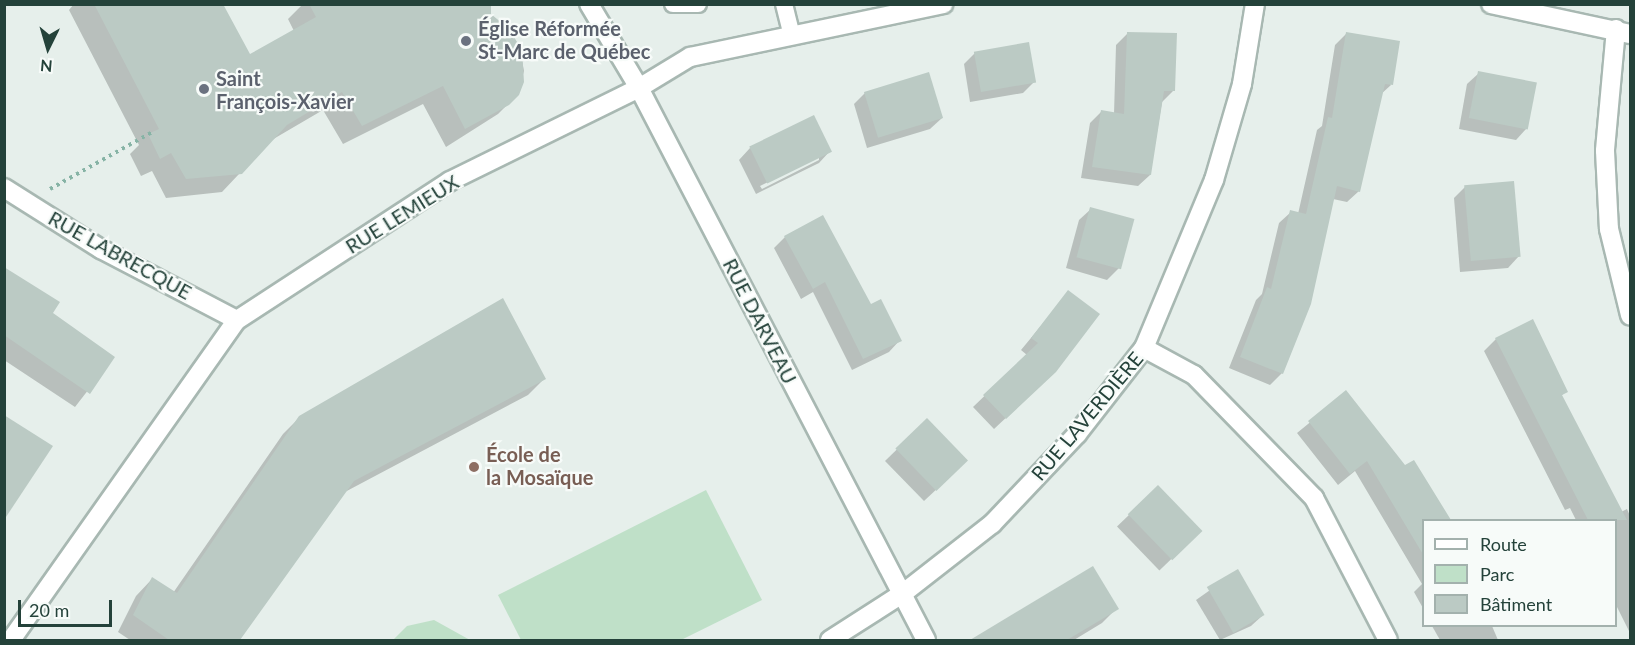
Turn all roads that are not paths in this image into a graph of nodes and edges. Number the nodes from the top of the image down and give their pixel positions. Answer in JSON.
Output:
{"nodes":[{"id":1,"x":589,"y":4,"type":"edge"},
{"id":2,"x":673,"y":4,"type":"edge"},
{"id":3,"x":698,"y":4,"type":"edge"},
{"id":4,"x":784,"y":4,"type":"edge"},
{"id":5,"x":944,"y":4,"type":"edge"},
{"id":6,"x":1255,"y":4,"type":"edge"},
{"id":7,"x":1491,"y":4,"type":"edge"},
{"id":8,"x":1623,"y":32,"type":"edge"},
{"id":9,"x":792,"y":36,"type":"junction"},
{"id":10,"x":639,"y":88,"type":"junction"},
{"id":11,"x":4,"y":188,"type":"edge"},
{"id":12,"x":1630,"y":315,"type":"edge"},
{"id":13,"x":237,"y":320,"type":"junction"},
{"id":14,"x":1144,"y":348,"type":"junction"},
{"id":15,"x":902,"y":594,"type":"junction"},
{"id":16,"x":10,"y":640,"type":"edge"},
{"id":17,"x":830,"y":640,"type":"edge"},
{"id":18,"x":926,"y":640,"type":"edge"},
{"id":19,"x":1388,"y":640,"type":"edge"}],
"edges":[{"from":1,"to":10,"type":"street","name":"RUE DARVEAU"},
{"from":2,"to":3,"type":"lane"},
{"from":4,"to":9,"type":"lane"},
{"from":5,"to":9,"type":"street","name":"RUE LEMIEUX"},
{"from":6,"to":14,"type":"street","name":"RUE LAVERDIÈRE"},
{"from":7,"to":8,"type":"street"},
{"from":8,"to":12,"type":"street"},
{"from":9,"to":10,"type":"street","name":"RUE LEMIEUX"},
{"from":10,"to":13,"type":"street","name":"RUE LEMIEUX"},
{"from":10,"to":15,"type":"street","name":"RUE DARVEAU"},
{"from":11,"to":13,"type":"street","name":"RUE LABRECQUE"},
{"from":13,"to":16,"type":"street","name":"RUE LEMIEUX"},
{"from":14,"to":15,"type":"street","name":"RUE LAVERDIÈRE"},
{"from":14,"to":19,"type":"street"},
{"from":15,"to":17,"type":"street","name":"RUE LAVERDIÈRE"},
{"from":15,"to":18,"type":"street","name":"RUE DARVEAU"}]}
